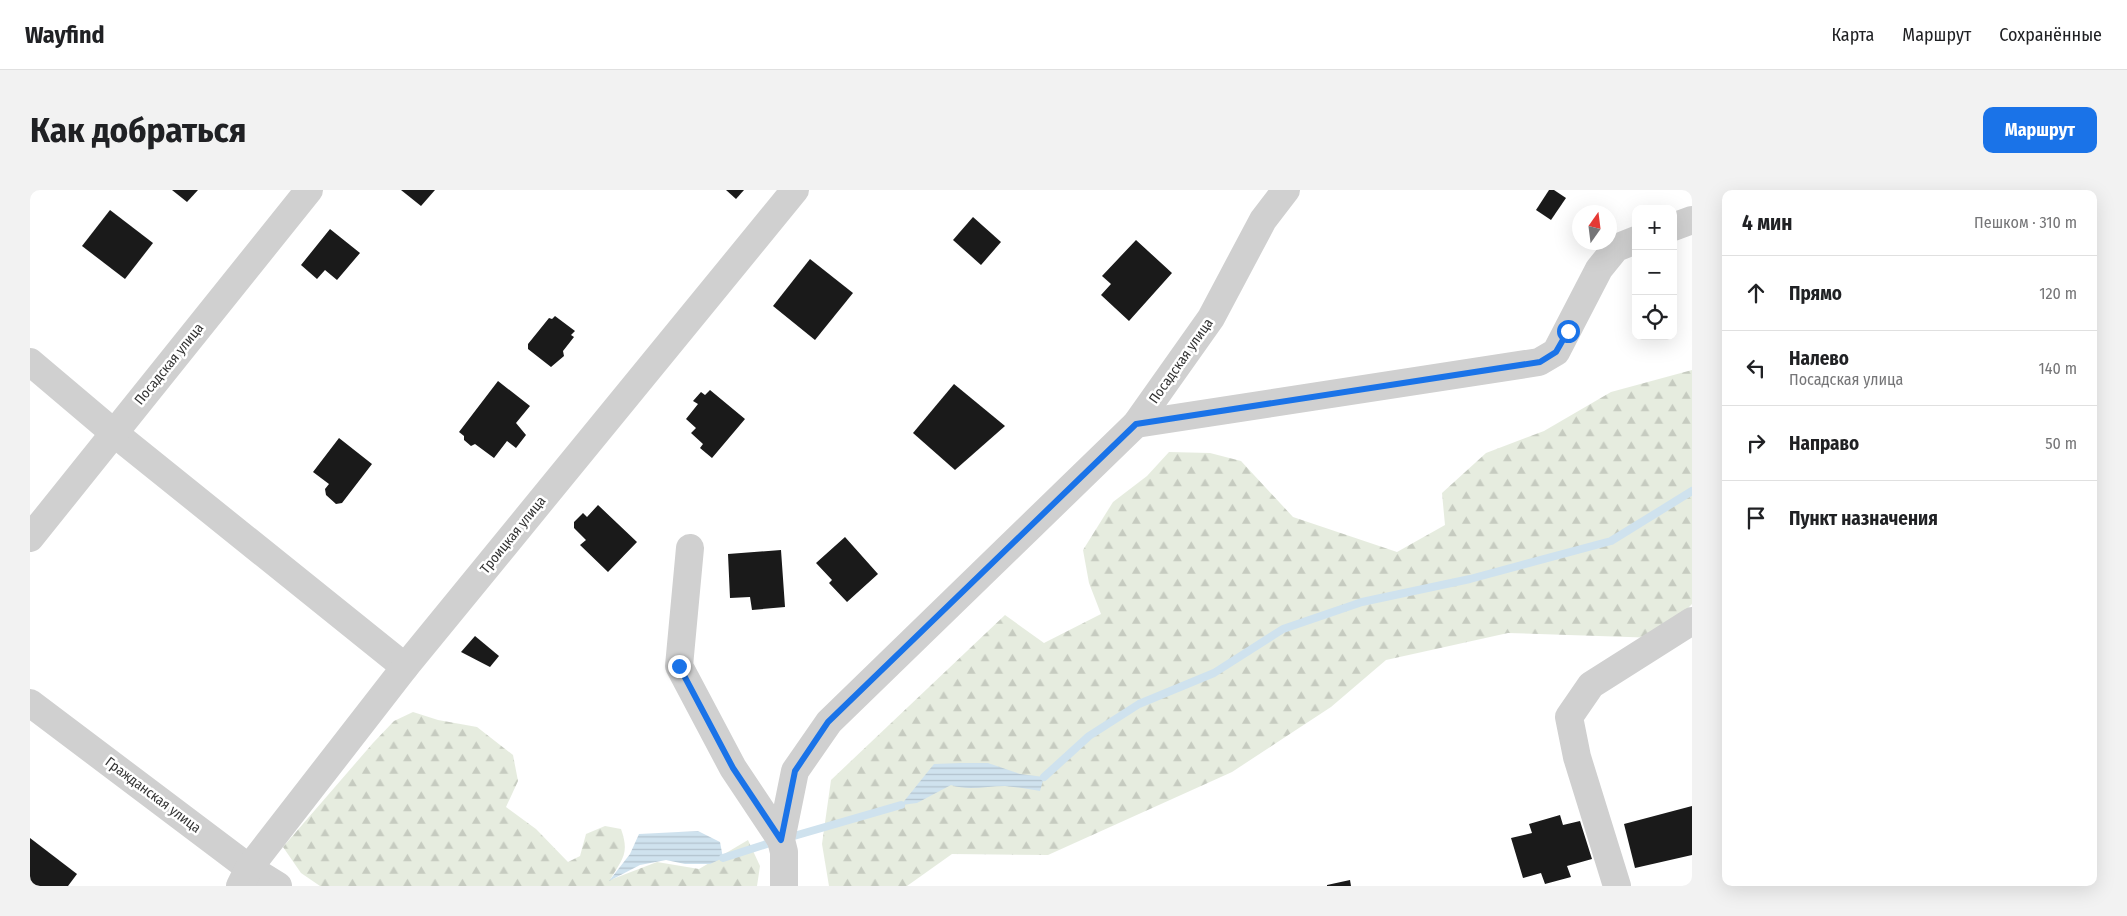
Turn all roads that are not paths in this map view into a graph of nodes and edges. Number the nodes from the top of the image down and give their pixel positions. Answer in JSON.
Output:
{"nodes":[{"id":1,"x":309,"y":190,"type":"edge"},
{"id":2,"x":795,"y":190,"type":"edge"},
{"id":3,"x":1286,"y":190,"type":"edge"},
{"id":4,"x":1692,"y":220,"type":"edge"},
{"id":5,"x":1677,"y":226,"type":"edge"},
{"id":6,"x":1632,"y":242,"type":"edge"},
{"id":7,"x":30,"y":362,"type":"edge"},
{"id":8,"x":1136,"y":424,"type":"junction"},
{"id":9,"x":114,"y":433,"type":"junction"},
{"id":10,"x":30,"y":538,"type":"edge"},
{"id":11,"x":690,"y":548,"type":"dead end"},
{"id":12,"x":1692,"y":620,"type":"edge"},
{"id":13,"x":405,"y":667,"type":"junction"},
{"id":14,"x":30,"y":703,"type":"edge"},
{"id":15,"x":781,"y":840,"type":"junction"},
{"id":16,"x":245,"y":877,"type":"edge"},
{"id":17,"x":278,"y":886,"type":"edge"},
{"id":18,"x":784,"y":886,"type":"edge"},
{"id":19,"x":1617,"y":886,"type":"edge"}],
"edges":[{"from":1,"to":9,"type":"street","name":"Посадская улица"},
{"from":2,"to":13,"type":"street","name":"Троицкая улица"},
{"from":3,"to":8,"type":"street","name":"Посадская улица"},
{"from":4,"to":5,"type":"street"},
{"from":6,"to":8,"type":"street"},
{"from":7,"to":9,"type":"street"},
{"from":8,"to":15,"type":"street","name":"Посадская улица"},
{"from":9,"to":10,"type":"street","name":"Посадская улица"},
{"from":9,"to":13,"type":"street"},
{"from":11,"to":15,"type":"street"},
{"from":12,"to":19,"type":"street"},
{"from":13,"to":16,"type":"street","name":"Троицкая улица"},
{"from":14,"to":16,"type":"street","name":"Гражданская улица"},
{"from":15,"to":18,"type":"street","name":"Посадская улица"},
{"from":16,"to":17,"type":"street","name":"Гражданская улица"}]}
